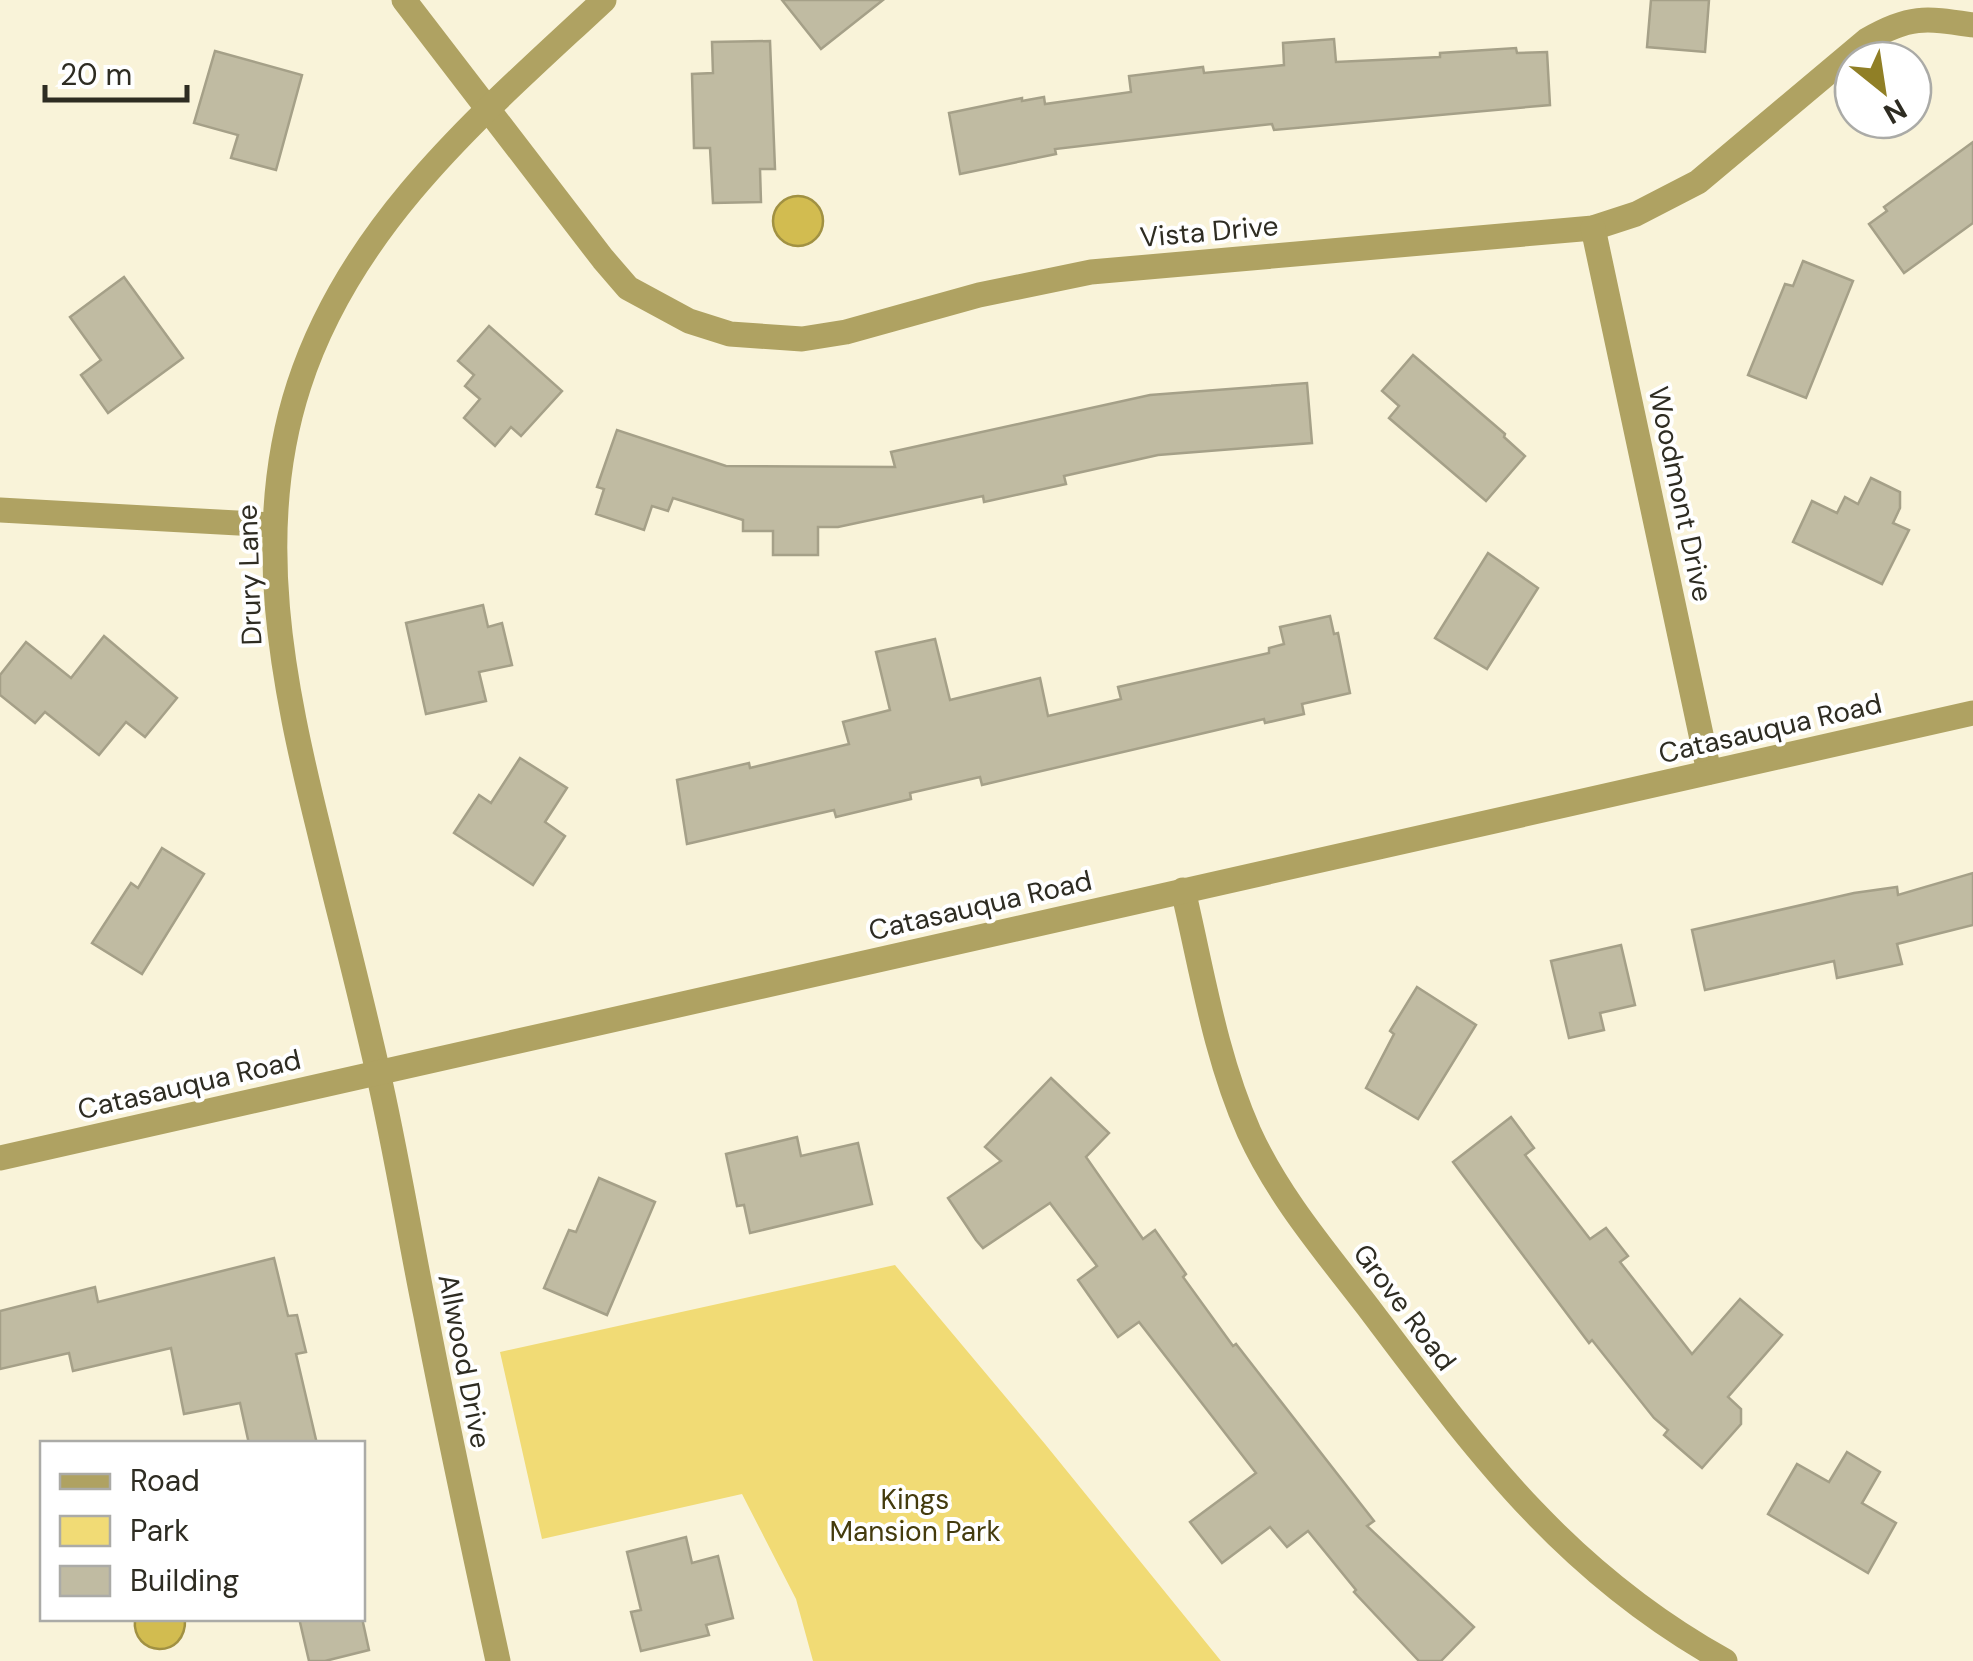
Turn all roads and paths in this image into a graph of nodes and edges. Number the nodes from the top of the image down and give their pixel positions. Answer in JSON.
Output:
{"nodes":[{"id":1,"x":404,"y":0,"type":"edge"},
{"id":2,"x":604,"y":0,"type":"edge"},
{"id":3,"x":1915,"y":9,"type":"edge"},
{"id":4,"x":1973,"y":25,"type":"edge"},
{"id":5,"x":487,"y":109,"type":"junction"},
{"id":6,"x":1593,"y":228,"type":"junction"},
{"id":7,"x":0,"y":510,"type":"edge"},
{"id":8,"x":273,"y":525,"type":"junction"},
{"id":9,"x":1973,"y":713,"type":"edge"},
{"id":10,"x":1709,"y":772,"type":"junction"},
{"id":11,"x":1184,"y":890,"type":"junction"},
{"id":12,"x":378,"y":1071,"type":"junction"},
{"id":13,"x":0,"y":1158,"type":"edge"},
{"id":14,"x":498,"y":1661,"type":"edge"},
{"id":15,"x":1725,"y":1661,"type":"edge"}],
"edges":[{"from":1,"to":5,"type":"street","name":"Vista Drive"},
{"from":2,"to":5,"type":"street","name":"Drury Lane"},
{"from":3,"to":4,"type":"street","name":"Vista Drive"},
{"from":3,"to":6,"type":"street","name":"Vista Drive"},
{"from":5,"to":6,"type":"street","name":"Vista Drive"},
{"from":5,"to":8,"type":"street","name":"Drury Lane"},
{"from":6,"to":10,"type":"street","name":"Woodmont Drive"},
{"from":7,"to":8,"type":"street"},
{"from":8,"to":12,"type":"street","name":"Drury Lane"},
{"from":9,"to":10,"type":"street","name":"Catasauqua Road"},
{"from":10,"to":11,"type":"street","name":"Catasauqua Road"},
{"from":11,"to":12,"type":"street","name":"Catasauqua Road"},
{"from":11,"to":15,"type":"street","name":"Grove Road"},
{"from":12,"to":13,"type":"street","name":"Catasauqua Road"},
{"from":12,"to":14,"type":"street","name":"Allwood Drive"}]}
